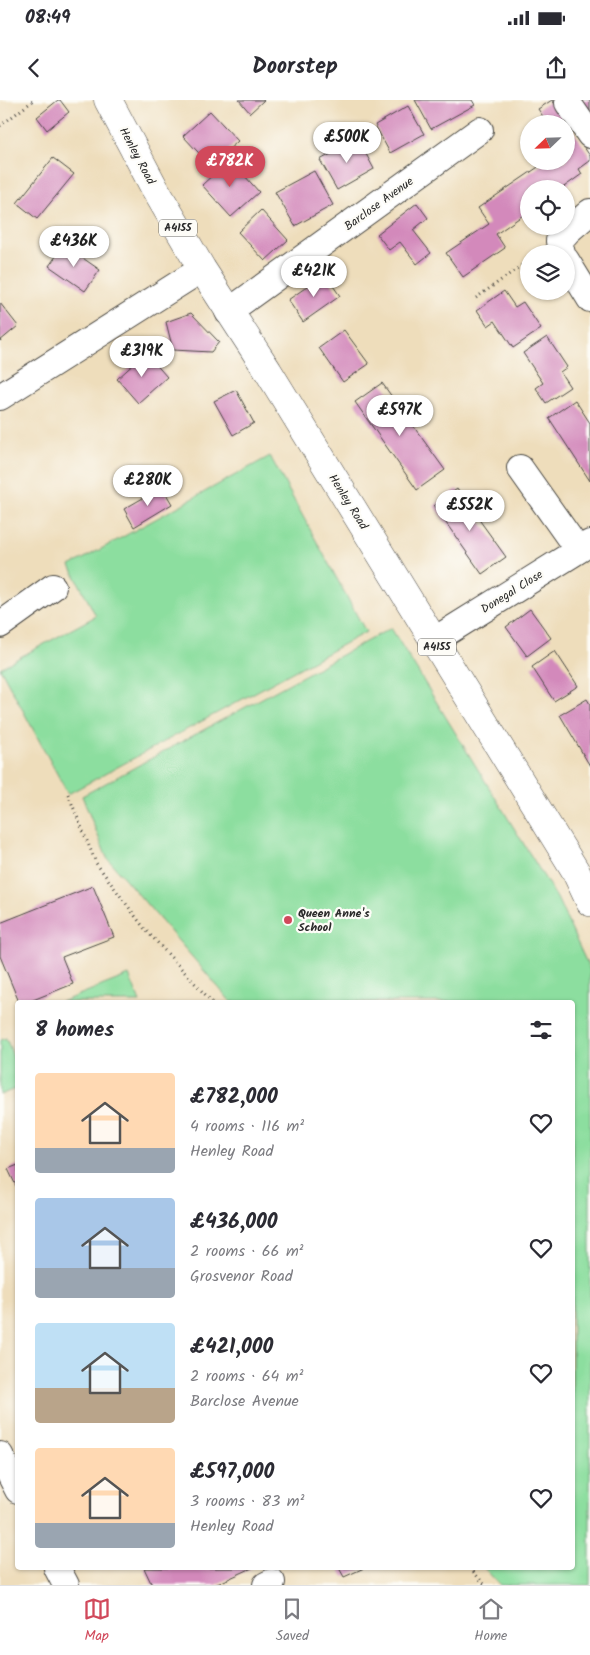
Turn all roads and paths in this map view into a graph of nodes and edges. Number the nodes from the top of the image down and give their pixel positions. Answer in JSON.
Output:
{"nodes":[{"id":1,"x":34,"y":100,"type":"edge"},
{"id":2,"x":115,"y":103,"type":"edge"},
{"id":3,"x":568,"y":103,"type":"dead end"},
{"id":4,"x":0,"y":126,"type":"edge"},
{"id":5,"x":480,"y":130,"type":"dead end"},
{"id":6,"x":590,"y":135,"type":"edge"},
{"id":7,"x":590,"y":212,"type":"edge"},
{"id":8,"x":560,"y":245,"type":"edge"},
{"id":9,"x":520,"y":266,"type":"edge"},
{"id":10,"x":202,"y":270,"type":"junction"},
{"id":11,"x":575,"y":275,"type":"edge"},
{"id":12,"x":476,"y":298,"type":"dead end"},
{"id":13,"x":590,"y":299,"type":"edge"},
{"id":14,"x":228,"y":312,"type":"junction"},
{"id":15,"x":0,"y":396,"type":"edge"},
{"id":16,"x":520,"y":468,"type":"dead end"},
{"id":17,"x":584,"y":547,"type":"edge"},
{"id":18,"x":53,"y":587,"type":"dead end"},
{"id":19,"x":0,"y":625,"type":"edge"},
{"id":20,"x":433,"y":641,"type":"junction"},
{"id":21,"x":68,"y":794,"type":"dead end"},
{"id":22,"x":590,"y":902,"type":"edge"},
{"id":23,"x":210,"y":1000,"type":"edge"},
{"id":24,"x":6,"y":1454,"type":"edge"},
{"id":25,"x":15,"y":1481,"type":"edge"},
{"id":26,"x":58,"y":1570,"type":"edge"},
{"id":27,"x":472,"y":1570,"type":"edge"},
{"id":28,"x":66,"y":1585,"type":"edge"},
{"id":29,"x":485,"y":1585,"type":"edge"}],
"edges":[{"from":1,"to":4,"type":"path"},
{"from":2,"to":10,"type":"main road","name":"Henley Road","number":"A4155"},
{"from":3,"to":6,"type":"street"},
{"from":5,"to":14,"type":"street","name":"Barclose Avenue"},
{"from":7,"to":8,"type":"street"},
{"from":9,"to":12,"type":"path"},
{"from":10,"to":14,"type":"main road","name":"Henley Road","number":"A4155"},
{"from":10,"to":15,"type":"street"},
{"from":11,"to":13,"type":"street"},
{"from":14,"to":20,"type":"main road","name":"Henley Road","number":"A4155"},
{"from":16,"to":17,"type":"street"},
{"from":17,"to":20,"type":"street","name":"Donegal Close"},
{"from":18,"to":19,"type":"street"},
{"from":20,"to":22,"type":"main road","name":"Henley Road","number":"A4155"},
{"from":21,"to":23,"type":"path"},
{"from":24,"to":25,"type":"street"},
{"from":26,"to":28,"type":"street"},
{"from":27,"to":29,"type":"path"}]}
